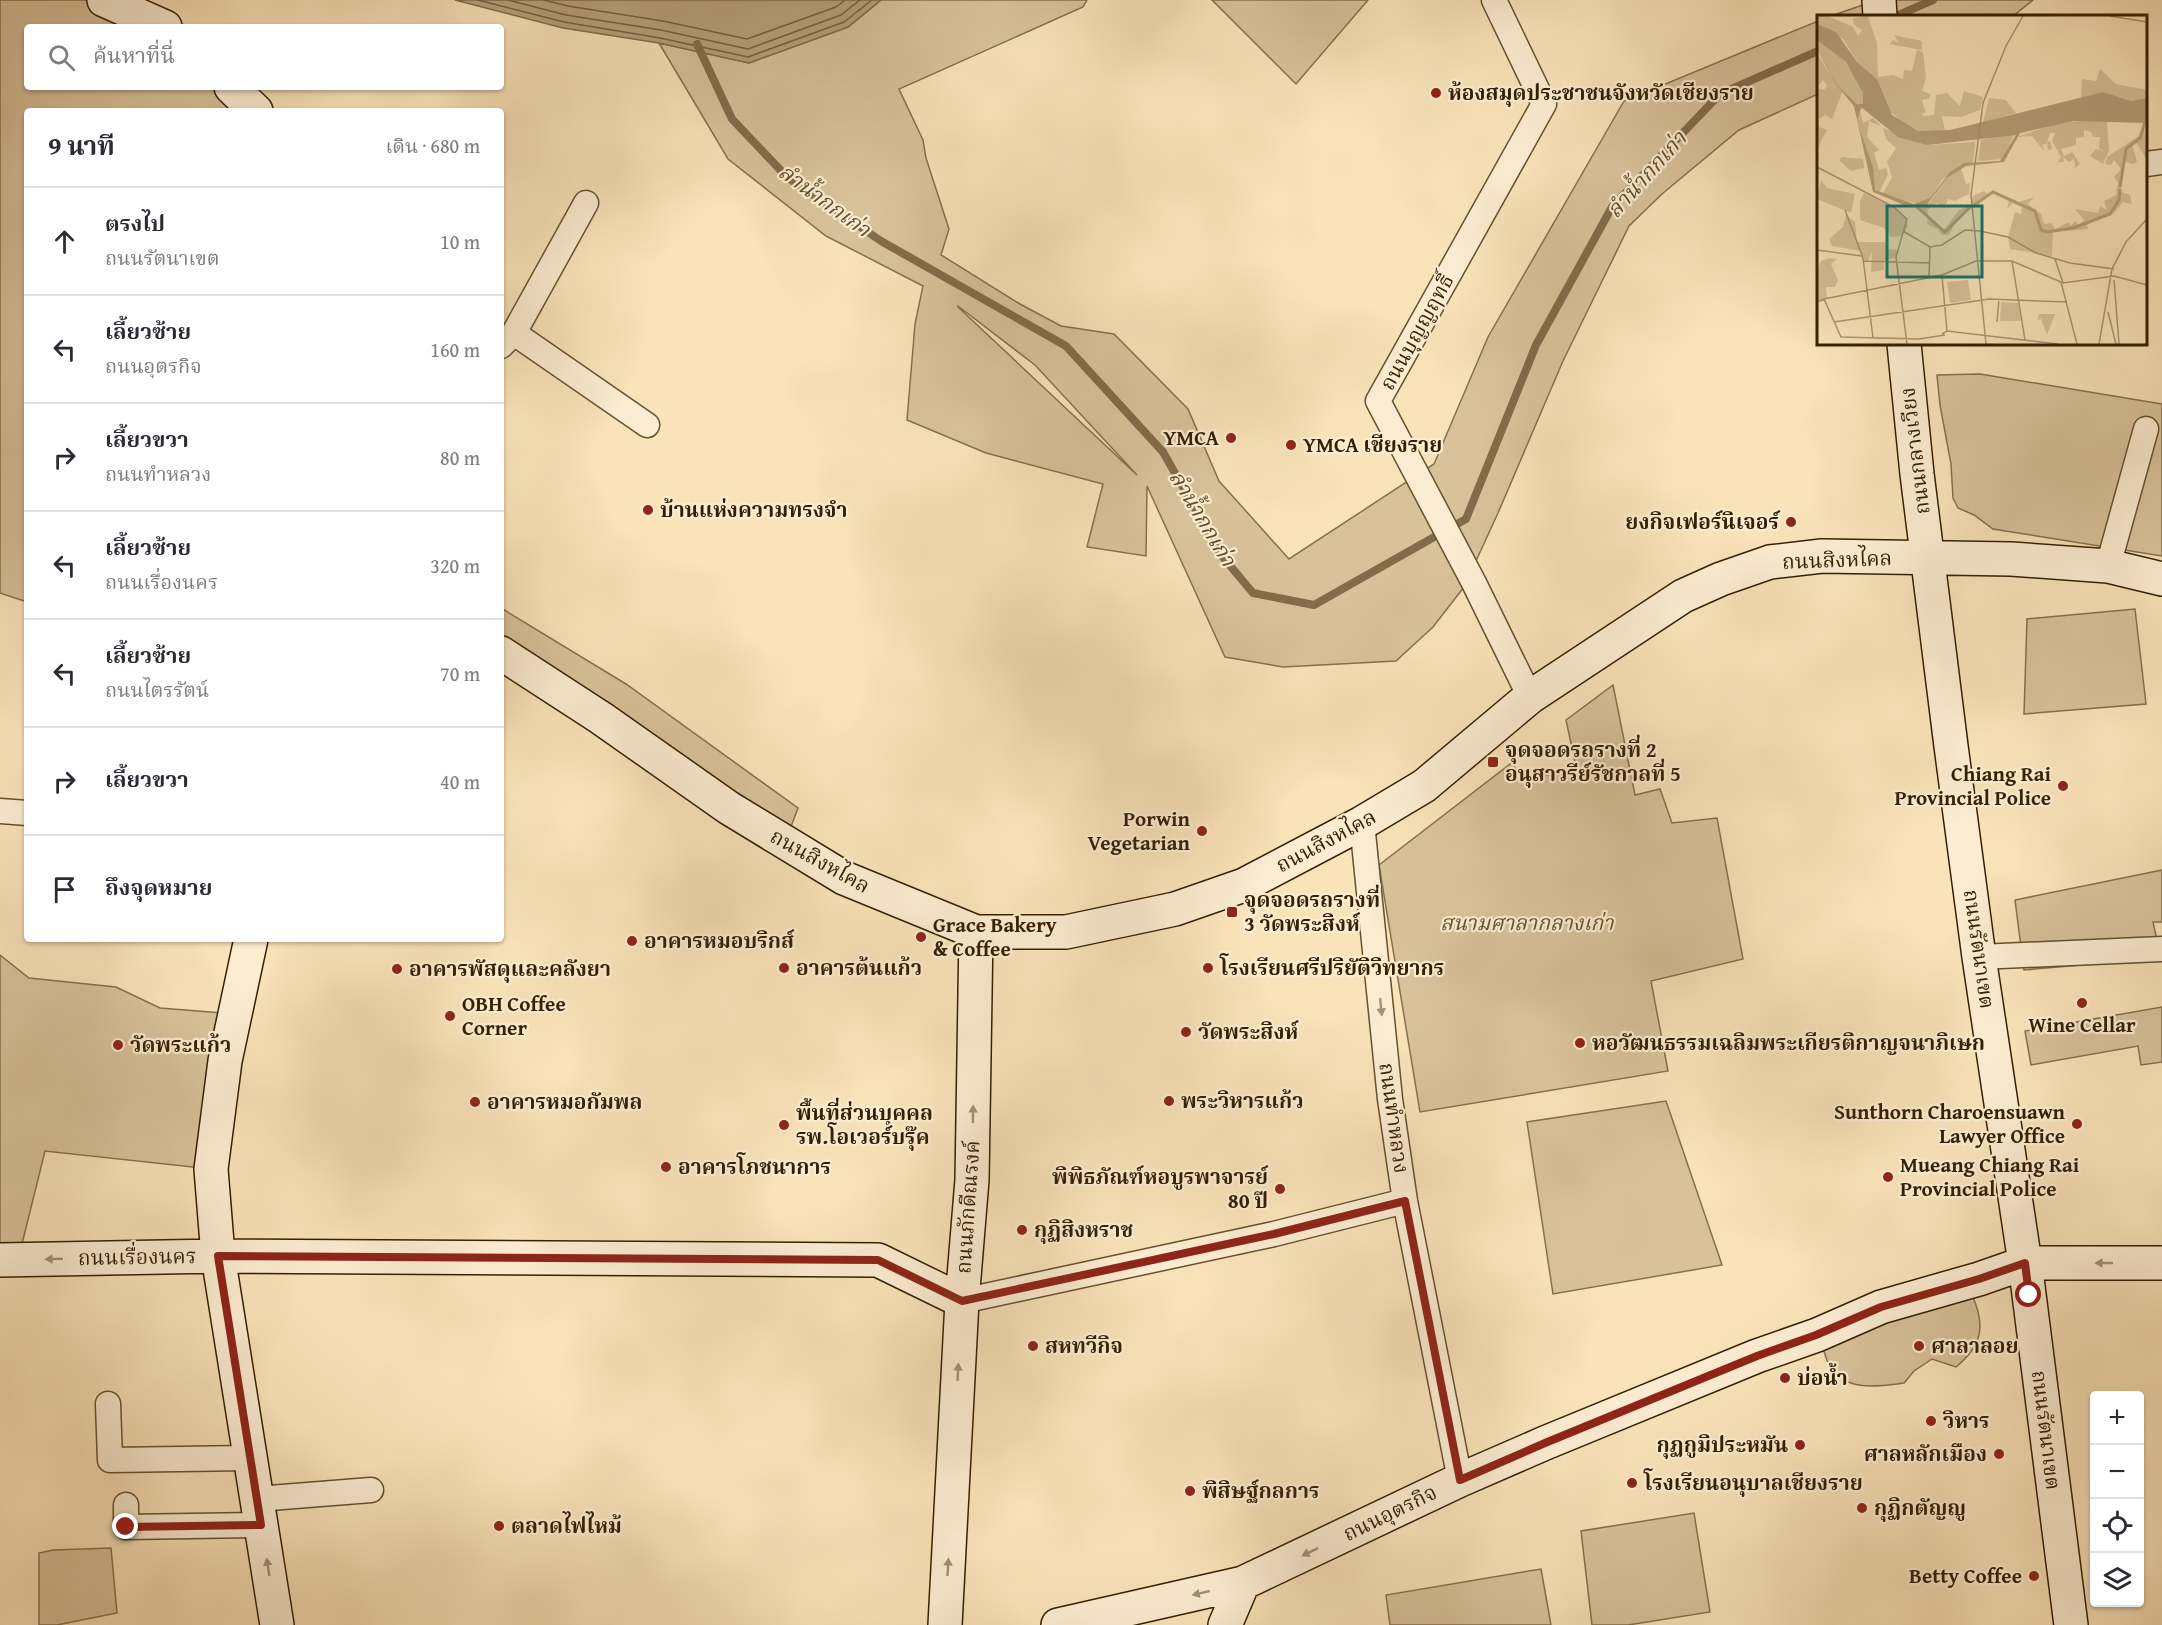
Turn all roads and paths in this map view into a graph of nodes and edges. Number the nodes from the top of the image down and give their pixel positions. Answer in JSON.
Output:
{"nodes":[{"id":1,"x":104,"y":0,"type":"edge"},
{"id":2,"x":1494,"y":0,"type":"edge"},
{"id":3,"x":1879,"y":0,"type":"edge"},
{"id":4,"x":1880,"y":15,"type":"edge"},
{"id":5,"x":158,"y":24,"type":"edge"},
{"id":6,"x":234,"y":90,"type":"edge"},
{"id":7,"x":253,"y":108,"type":"edge"},
{"id":8,"x":2162,"y":162,"type":"edge"},
{"id":9,"x":2147,"y":164,"type":"edge"},
{"id":10,"x":586,"y":203,"type":"dead end"},
{"id":11,"x":507,"y":340,"type":"edge"},
{"id":12,"x":1904,"y":345,"type":"edge"},
{"id":13,"x":647,"y":425,"type":"dead end"},
{"id":14,"x":2146,"y":429,"type":"dead end"},
{"id":15,"x":1928,"y":558,"type":"junction"},
{"id":16,"x":2108,"y":566,"type":"junction"},
{"id":17,"x":2162,"y":579,"type":"edge"},
{"id":18,"x":504,"y":655,"type":"edge"},
{"id":19,"x":1530,"y":697,"type":"junction"},
{"id":20,"x":0,"y":811,"type":"edge"},
{"id":21,"x":24,"y":813,"type":"edge"},
{"id":22,"x":1362,"y":823,"type":"junction"},
{"id":23,"x":976,"y":932,"type":"junction"},
{"id":24,"x":250,"y":942,"type":"edge"},
{"id":25,"x":2162,"y":949,"type":"edge"},
{"id":26,"x":1979,"y":957,"type":"junction"},
{"id":27,"x":1405,"y":1201,"type":"junction"},
{"id":28,"x":218,"y":1256,"type":"junction"},
{"id":29,"x":0,"y":1260,"type":"edge"},
{"id":30,"x":2025,"y":1263,"type":"junction"},
{"id":31,"x":2162,"y":1263,"type":"edge"},
{"id":32,"x":962,"y":1301,"type":"junction"},
{"id":33,"x":108,"y":1404,"type":"dead end"},
{"id":34,"x":250,"y":1458,"type":"junction"},
{"id":35,"x":1460,"y":1480,"type":"junction"},
{"id":36,"x":370,"y":1490,"type":"dead end"},
{"id":37,"x":126,"y":1505,"type":"dead end"},
{"id":38,"x":259,"y":1512,"type":"junction"},
{"id":39,"x":1244,"y":1583,"type":"junction"},
{"id":40,"x":1158,"y":1603,"type":"junction"},
{"id":41,"x":278,"y":1625,"type":"edge"},
{"id":42,"x":945,"y":1625,"type":"edge"},
{"id":43,"x":1058,"y":1625,"type":"edge"},
{"id":44,"x":1182,"y":1625,"type":"edge"},
{"id":45,"x":1225,"y":1625,"type":"edge"},
{"id":46,"x":2071,"y":1625,"type":"edge"}],
"edges":[{"from":1,"to":5,"type":"street"},
{"from":2,"to":19,"type":"street","name":"ถนนบุญญฤทธิ์"},
{"from":3,"to":4,"type":"street"},
{"from":6,"to":7,"type":"street"},
{"from":8,"to":9,"type":"street"},
{"from":10,"to":11,"type":"street"},
{"from":11,"to":13,"type":"street"},
{"from":12,"to":15,"type":"street","name":"ถนนกลางเวียง"},
{"from":14,"to":16,"type":"street"},
{"from":15,"to":16,"type":"street","name":"ถนนสิงหไคล"},
{"from":15,"to":19,"type":"street","name":"ถนนสิงหไคล"},
{"from":15,"to":26,"type":"street","name":"ถนนรัตนาเขต"},
{"from":16,"to":17,"type":"street","name":"ถนนสิงหไคล"},
{"from":18,"to":23,"type":"street","name":"ถนนสิงหไคล"},
{"from":19,"to":22,"type":"street","name":"ถนนสิงหไคล"},
{"from":20,"to":21,"type":"street"},
{"from":22,"to":23,"type":"street","name":"ถนนสิงหไคล"},
{"from":22,"to":27,"type":"street","name":"ถนนทำหลวง","one_way":true},
{"from":32,"to":23,"type":"street","name":"ถนนภักดีณรงค์","one_way":true},
{"from":24,"to":28,"type":"street"},
{"from":25,"to":26,"type":"street"},
{"from":26,"to":30,"type":"street","name":"ถนนรัตนาเขต"},
{"from":27,"to":32,"type":"street"},
{"from":27,"to":35,"type":"street","name":"ถนนทำหลวง"},
{"from":28,"to":29,"type":"street","name":"ถนนเรื่องนคร","one_way":true},
{"from":28,"to":32,"type":"street","name":"ถนนเรื่องนคร"},
{"from":28,"to":34,"type":"street"},
{"from":31,"to":30,"type":"street","name":"ถนนอุตรกิจ","one_way":true},
{"from":30,"to":35,"type":"street","name":"ถนนอุตรกิจ"},
{"from":30,"to":46,"type":"street","name":"ถนนรัตนาเขต"},
{"from":42,"to":32,"type":"street","name":"ถนนภักดีณรงค์","one_way":true},
{"from":33,"to":34,"type":"street"},
{"from":34,"to":38,"type":"street"},
{"from":35,"to":39,"type":"street","name":"ถนนอุตรกิจ","one_way":true},
{"from":36,"to":38,"type":"street"},
{"from":37,"to":38,"type":"street"},
{"from":41,"to":38,"type":"street","one_way":true},
{"from":39,"to":40,"type":"street","name":"ถนนอุตรกิจ","one_way":true},
{"from":39,"to":45,"type":"street"},
{"from":40,"to":43,"type":"street","name":"ถนนอุตรกิจ"},
{"from":40,"to":44,"type":"street"}]}
